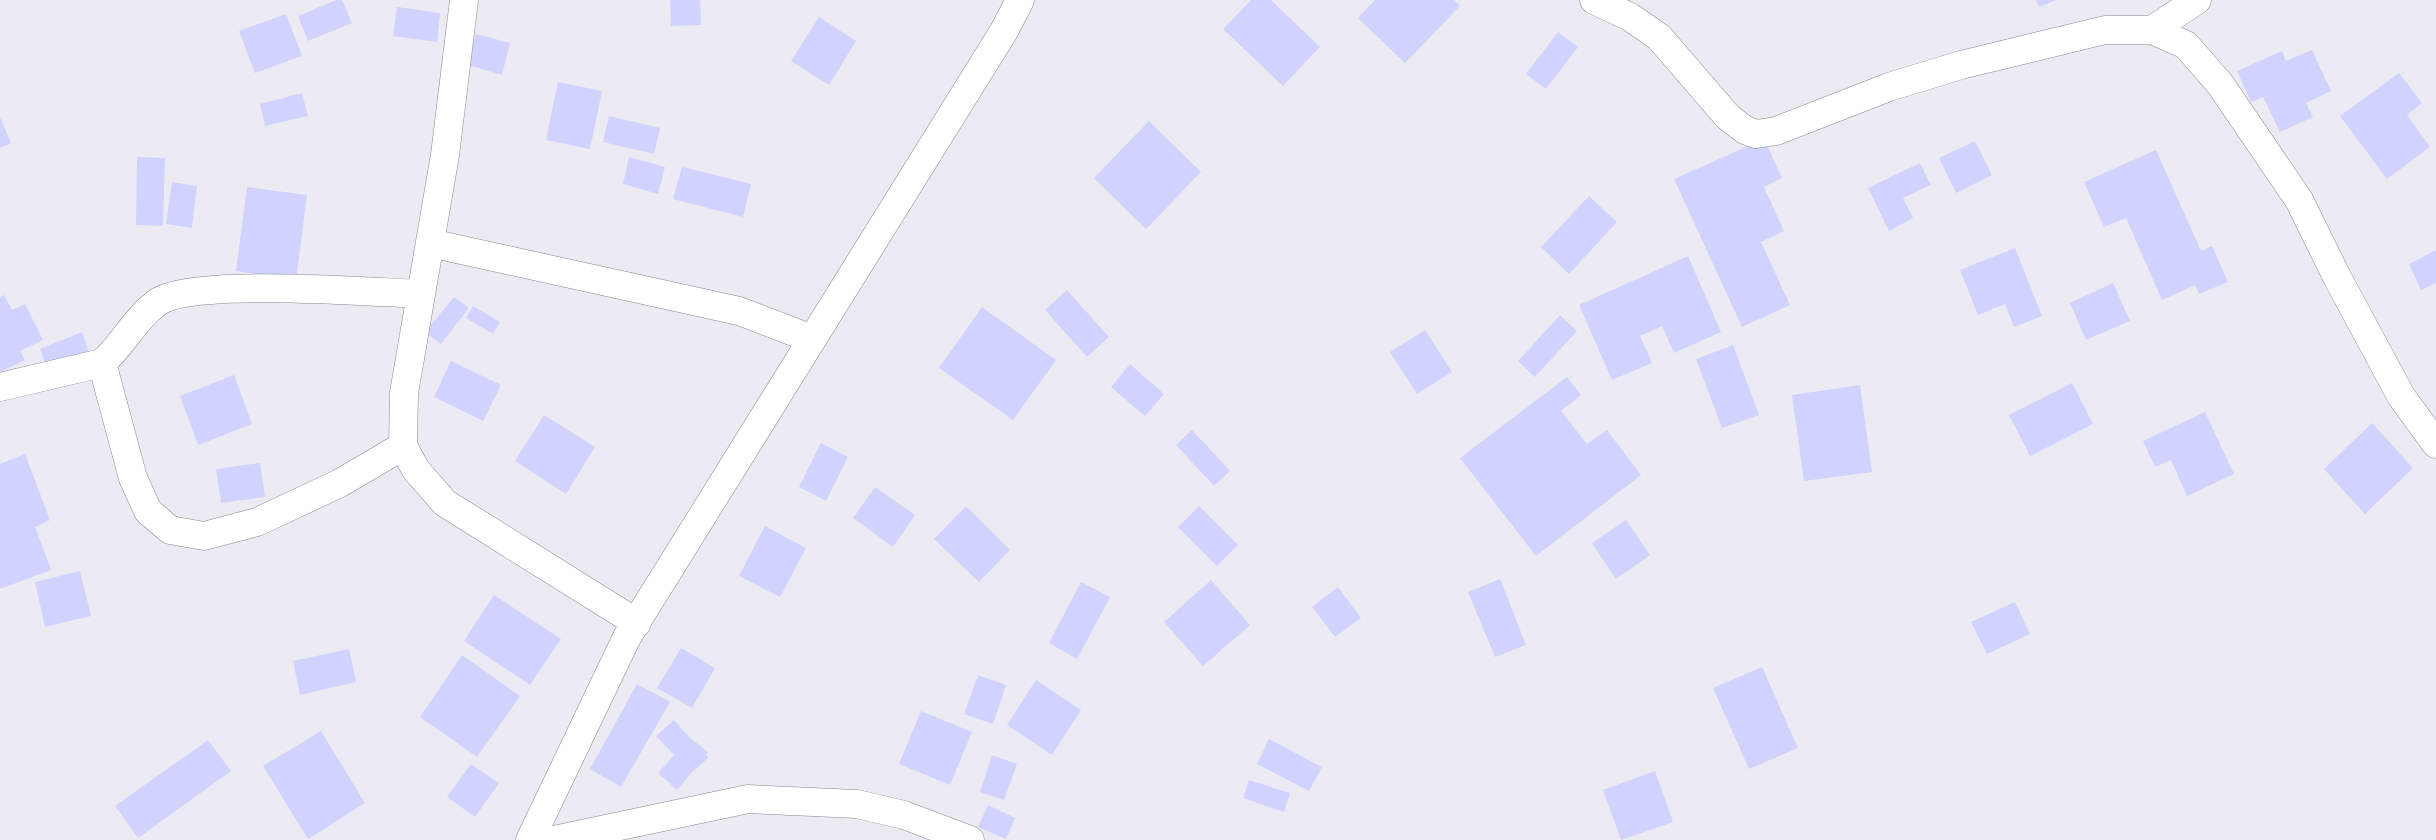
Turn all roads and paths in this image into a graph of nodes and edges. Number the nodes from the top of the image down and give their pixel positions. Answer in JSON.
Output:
{"nodes":[{"id":1,"x":464,"y":0,"type":"edge"},
{"id":2,"x":1020,"y":0,"type":"edge"},
{"id":3,"x":1594,"y":0,"type":"edge"},
{"id":4,"x":2197,"y":0,"type":"edge"},
{"id":5,"x":2152,"y":30,"type":"junction"},
{"id":6,"x":430,"y":243,"type":"junction"},
{"id":7,"x":421,"y":294,"type":"junction"},
{"id":8,"x":812,"y":338,"type":"junction"},
{"id":9,"x":102,"y":363,"type":"junction"},
{"id":10,"x":0,"y":387,"type":"edge"},
{"id":11,"x":2436,"y":444,"type":"edge"},
{"id":12,"x":403,"y":446,"type":"junction"},
{"id":13,"x":637,"y":622,"type":"junction"},
{"id":14,"x":530,"y":840,"type":"edge"},
{"id":15,"x":554,"y":840,"type":"edge"},
{"id":16,"x":970,"y":840,"type":"edge"}],
"edges":[{"from":1,"to":6,"type":"street"},
{"from":2,"to":8,"type":"street"},
{"from":3,"to":5,"type":"street"},
{"from":4,"to":5,"type":"street"},
{"from":5,"to":11,"type":"street"},
{"from":6,"to":7,"type":"street"},
{"from":6,"to":8,"type":"street"},
{"from":7,"to":9,"type":"street"},
{"from":7,"to":12,"type":"street"},
{"from":8,"to":13,"type":"street"},
{"from":9,"to":10,"type":"street"},
{"from":9,"to":12,"type":"street"},
{"from":12,"to":13,"type":"street"},
{"from":13,"to":14,"type":"street"},
{"from":15,"to":16,"type":"street"}]}
